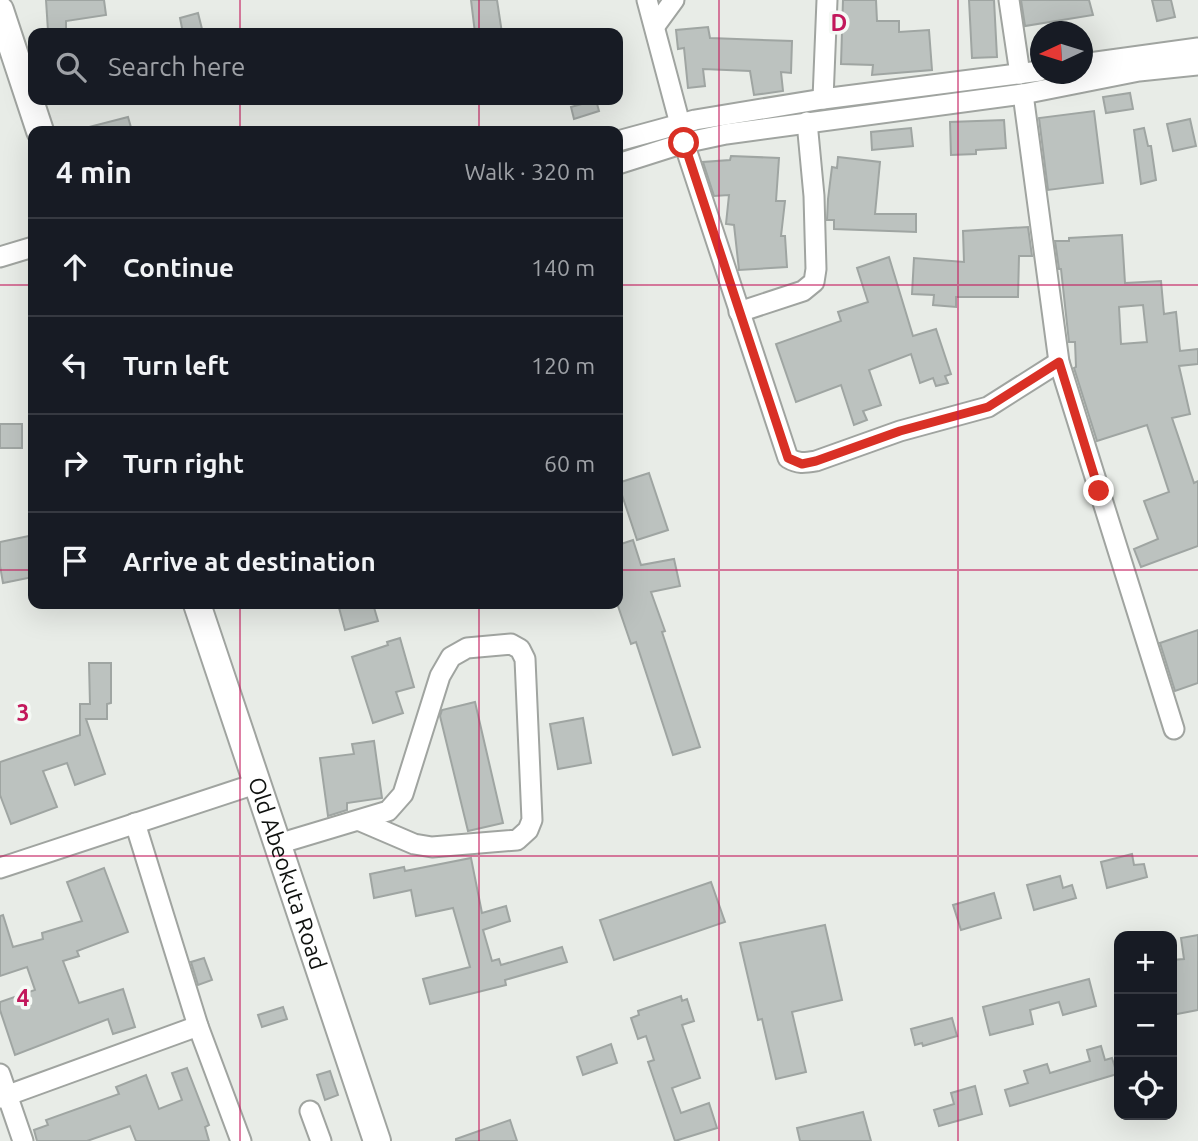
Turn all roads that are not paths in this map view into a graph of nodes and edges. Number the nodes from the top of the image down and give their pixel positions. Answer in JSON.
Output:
{"nodes":[{"id":1,"x":647,"y":0,"type":"edge"},
{"id":2,"x":674,"y":0,"type":"edge"},
{"id":3,"x":827,"y":0,"type":"edge"},
{"id":4,"x":1009,"y":0,"type":"edge"},
{"id":5,"x":0,"y":10,"type":"edge"},
{"id":6,"x":655,"y":26,"type":"junction"},
{"id":7,"x":1198,"y":48,"type":"edge"},
{"id":8,"x":1093,"y":63,"type":"edge"},
{"id":9,"x":1198,"y":65,"type":"edge"},
{"id":10,"x":1030,"y":73,"type":"edge"},
{"id":11,"x":1020,"y":74,"type":"junction"},
{"id":12,"x":1023,"y":94,"type":"junction"},
{"id":13,"x":28,"y":95,"type":"edge"},
{"id":14,"x":823,"y":99,"type":"junction"},
{"id":15,"x":31,"y":105,"type":"edge"},
{"id":16,"x":807,"y":122,"type":"junction"},
{"id":17,"x":38,"y":126,"type":"edge"},
{"id":18,"x":682,"y":133,"type":"junction"},
{"id":19,"x":623,"y":140,"type":"edge"},
{"id":20,"x":623,"y":162,"type":"edge"},
{"id":21,"x":28,"y":249,"type":"edge"},
{"id":22,"x":0,"y":257,"type":"edge"},
{"id":23,"x":739,"y":312,"type":"junction"},
{"id":24,"x":1059,"y":362,"type":"junction"},
{"id":25,"x":199,"y":609,"type":"edge"},
{"id":26,"x":1174,"y":729,"type":"dead end"},
{"id":27,"x":258,"y":783,"type":"junction"},
{"id":28,"x":358,"y":820,"type":"junction"},
{"id":29,"x":135,"y":823,"type":"junction"},
{"id":30,"x":278,"y":844,"type":"junction"},
{"id":31,"x":0,"y":868,"type":"edge"},
{"id":32,"x":198,"y":1026,"type":"junction"},
{"id":33,"x":0,"y":1074,"type":"edge"},
{"id":34,"x":4,"y":1097,"type":"edge"},
{"id":35,"x":310,"y":1111,"type":"dead end"},
{"id":36,"x":23,"y":1141,"type":"edge"},
{"id":37,"x":241,"y":1141,"type":"edge"},
{"id":38,"x":321,"y":1141,"type":"edge"},
{"id":39,"x":377,"y":1141,"type":"edge"}],
"edges":[{"from":1,"to":6,"type":"street"},
{"from":2,"to":6,"type":"street"},
{"from":3,"to":14,"type":"street"},
{"from":4,"to":11,"type":"street"},
{"from":5,"to":13,"type":"highway"},
{"from":6,"to":18,"type":"street"},
{"from":7,"to":8,"type":"street"},
{"from":9,"to":12,"type":"street"},
{"from":10,"to":11,"type":"street"},
{"from":11,"to":14,"type":"street"},
{"from":12,"to":16,"type":"street"},
{"from":12,"to":24,"type":"street"},
{"from":14,"to":18,"type":"street"},
{"from":15,"to":17,"type":"highway"},
{"from":16,"to":18,"type":"street"},
{"from":16,"to":23,"type":"street"},
{"from":18,"to":19,"type":"street"},
{"from":18,"to":20,"type":"street"},
{"from":18,"to":23,"type":"street"},
{"from":21,"to":22,"type":"street"},
{"from":23,"to":24,"type":"street"},
{"from":24,"to":26,"type":"street"},
{"from":25,"to":27,"type":"highway","name":"Old Abeokuta Road"},
{"from":27,"to":29,"type":"street"},
{"from":27,"to":30,"type":"highway","name":"Old Abeokuta Road"},
{"from":28,"to":28,"type":"street"},
{"from":28,"to":30,"type":"street"},
{"from":29,"to":31,"type":"street"},
{"from":29,"to":32,"type":"street"},
{"from":30,"to":39,"type":"highway","name":"Old Abeokuta Road"},
{"from":32,"to":34,"type":"street"},
{"from":32,"to":37,"type":"street"},
{"from":33,"to":34,"type":"street"},
{"from":34,"to":36,"type":"street"},
{"from":35,"to":38,"type":"street"}]}
